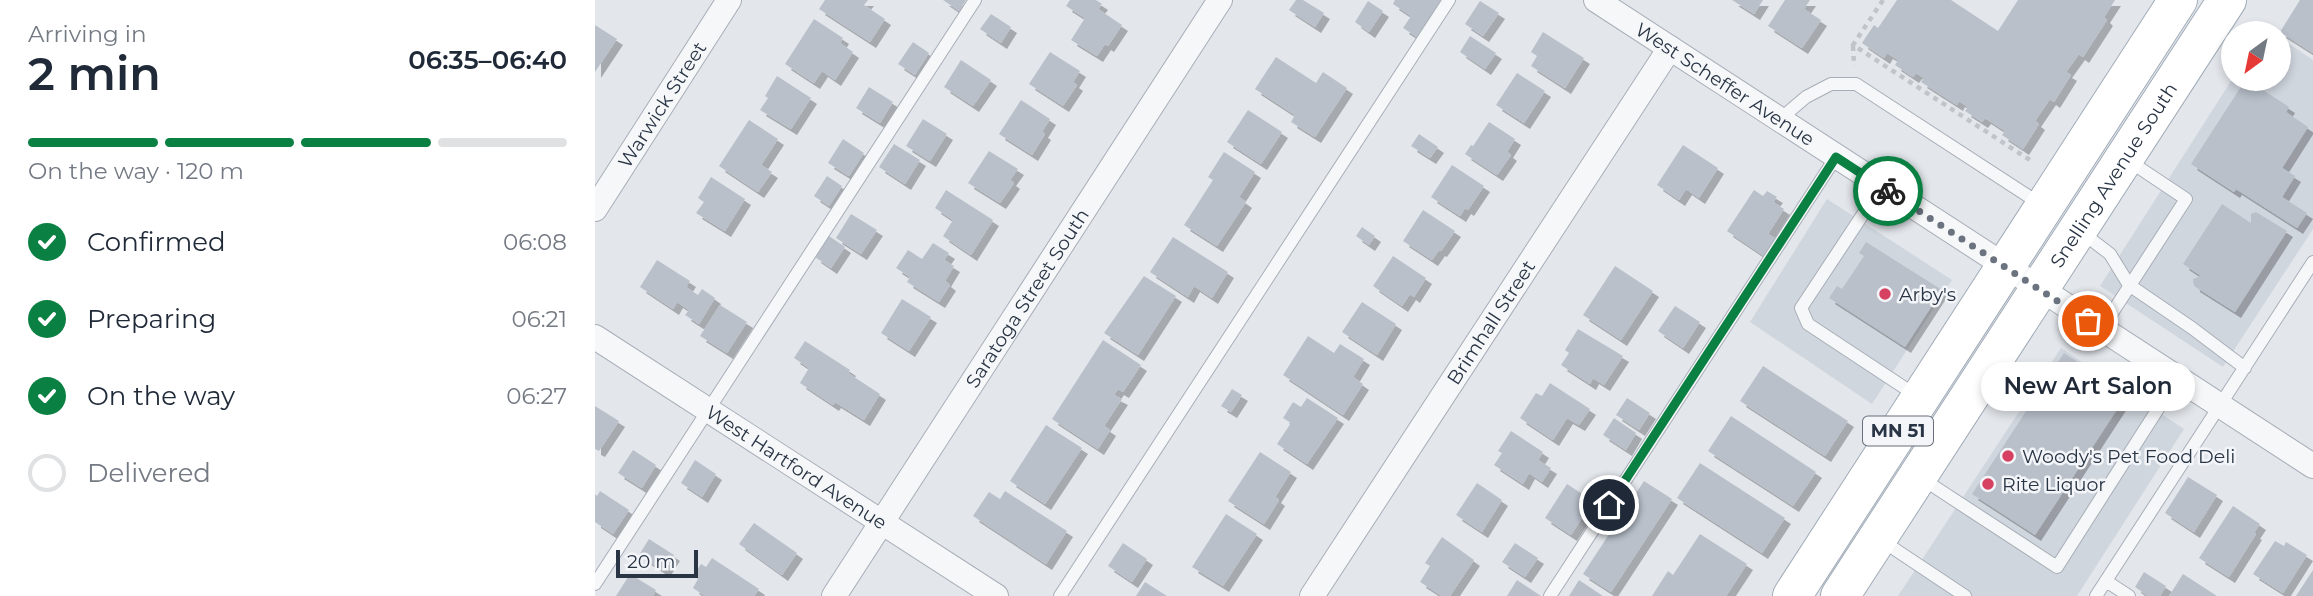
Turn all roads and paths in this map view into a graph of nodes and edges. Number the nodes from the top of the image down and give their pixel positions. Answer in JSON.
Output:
{"nodes":[{"id":1,"x":729,"y":0,"type":"edge"},
{"id":2,"x":975,"y":0,"type":"edge"},
{"id":3,"x":1220,"y":0,"type":"edge"},
{"id":4,"x":1449,"y":0,"type":"edge"},
{"id":5,"x":1596,"y":0,"type":"edge"},
{"id":6,"x":1882,"y":0,"type":"edge"},
{"id":7,"x":2178,"y":0,"type":"edge"},
{"id":8,"x":2227,"y":0,"type":"edge"},
{"id":9,"x":1670,"y":48,"type":"junction"},
{"id":10,"x":1779,"y":120,"type":"junction"},
{"id":11,"x":1836,"y":157,"type":"junction"},
{"id":12,"x":2125,"y":158,"type":"junction"},
{"id":13,"x":2033,"y":162,"type":"dead end"},
{"id":14,"x":1881,"y":187,"type":"junction"},
{"id":15,"x":595,"y":209,"type":"edge"},
{"id":16,"x":2062,"y":218,"type":"junction"},
{"id":17,"x":2313,"y":262,"type":"edge"},
{"id":18,"x":2005,"y":268,"type":"junction"},
{"id":19,"x":2129,"y":285,"type":"junction"},
{"id":20,"x":2039,"y":290,"type":"junction"},
{"id":21,"x":2101,"y":330,"type":"junction"},
{"id":22,"x":595,"y":337,"type":"edge"},
{"id":23,"x":2245,"y":368,"type":"junction"},
{"id":24,"x":2177,"y":379,"type":"junction"},
{"id":25,"x":1919,"y":398,"type":"junction"},
{"id":26,"x":2220,"y":406,"type":"junction"},
{"id":27,"x":709,"y":409,"type":"junction"},
{"id":28,"x":2313,"y":466,"type":"edge"},
{"id":29,"x":1917,"y":476,"type":"junction"},
{"id":30,"x":881,"y":524,"type":"junction"},
{"id":31,"x":1878,"y":538,"type":"junction"},
{"id":32,"x":2106,"y":581,"type":"junction"},
{"id":33,"x":595,"y":583,"type":"edge"},
{"id":34,"x":834,"y":596,"type":"edge"},
{"id":35,"x":996,"y":596,"type":"edge"},
{"id":36,"x":1060,"y":596,"type":"edge"},
{"id":37,"x":1312,"y":596,"type":"edge"},
{"id":38,"x":1550,"y":596,"type":"edge"},
{"id":39,"x":1792,"y":596,"type":"edge"},
{"id":40,"x":1840,"y":596,"type":"edge"},
{"id":41,"x":1965,"y":596,"type":"edge"},
{"id":42,"x":2096,"y":596,"type":"edge"},
{"id":43,"x":2129,"y":596,"type":"edge"}],
"edges":[{"from":1,"to":15,"type":"street","name":"Warwick Street"},
{"from":2,"to":27,"type":"lane"},
{"from":3,"to":30,"type":"street","name":"Saratoga Street South"},
{"from":4,"to":36,"type":"lane"},
{"from":5,"to":9,"type":"street","name":"West Scheffer Avenue"},
{"from":6,"to":13,"type":"path"},
{"from":7,"to":16,"type":"main road","name":"Snelling Avenue South","number":"MN 51"},
{"from":8,"to":12,"type":"main road","name":"Snelling Avenue South","number":"MN 51"},
{"from":9,"to":10,"type":"street","name":"West Scheffer Avenue"},
{"from":9,"to":37,"type":"street","name":"Brimhall Street"},
{"from":10,"to":11,"type":"street","name":"West Scheffer Avenue"},
{"from":10,"to":16,"type":"lane"},
{"from":11,"to":14,"type":"street","name":"West Scheffer Avenue"},
{"from":11,"to":38,"type":"lane"},
{"from":12,"to":16,"type":"main road","name":"Snelling Avenue South","number":"MN 51"},
{"from":12,"to":19,"type":"lane"},
{"from":14,"to":18,"type":"street","name":"West Scheffer Avenue"},
{"from":14,"to":25,"type":"lane"},
{"from":16,"to":18,"type":"main road","name":"Snelling Avenue South","number":"MN 51"},
{"from":16,"to":19,"type":"lane"},
{"from":16,"to":20,"type":"main road","name":"Snelling Avenue South","number":"MN 51"},
{"from":17,"to":23,"type":"lane"},
{"from":18,"to":20,"type":"street","name":"West Scheffer Avenue"},
{"from":18,"to":25,"type":"main road","name":"Snelling Avenue South","number":"MN 51"},
{"from":19,"to":21,"type":"lane"},
{"from":19,"to":23,"type":"lane"},
{"from":20,"to":21,"type":"street","name":"West Scheffer Avenue"},
{"from":20,"to":29,"type":"main road","name":"Snelling Avenue South","number":"MN 51"},
{"from":21,"to":24,"type":"street","name":"West Scheffer Avenue"},
{"from":22,"to":27,"type":"street","name":"West Hartford Avenue"},
{"from":23,"to":26,"type":"lane"},
{"from":24,"to":26,"type":"street","name":"West Scheffer Avenue"},
{"from":24,"to":29,"type":"lane"},
{"from":25,"to":39,"type":"main road","name":"Snelling Avenue South","number":"MN 51"},
{"from":26,"to":28,"type":"street","name":"West Scheffer Avenue"},
{"from":26,"to":32,"type":"lane"},
{"from":27,"to":30,"type":"street","name":"West Hartford Avenue"},
{"from":27,"to":33,"type":"lane"},
{"from":29,"to":31,"type":"main road","name":"Snelling Avenue South","number":"MN 51"},
{"from":30,"to":34,"type":"street","name":"Saratoga Street South"},
{"from":30,"to":35,"type":"street","name":"West Hartford Avenue"},
{"from":31,"to":40,"type":"main road","name":"Snelling Avenue South","number":"MN 51"},
{"from":31,"to":41,"type":"lane"},
{"from":32,"to":42,"type":"lane"},
{"from":32,"to":43,"type":"lane"}]}
